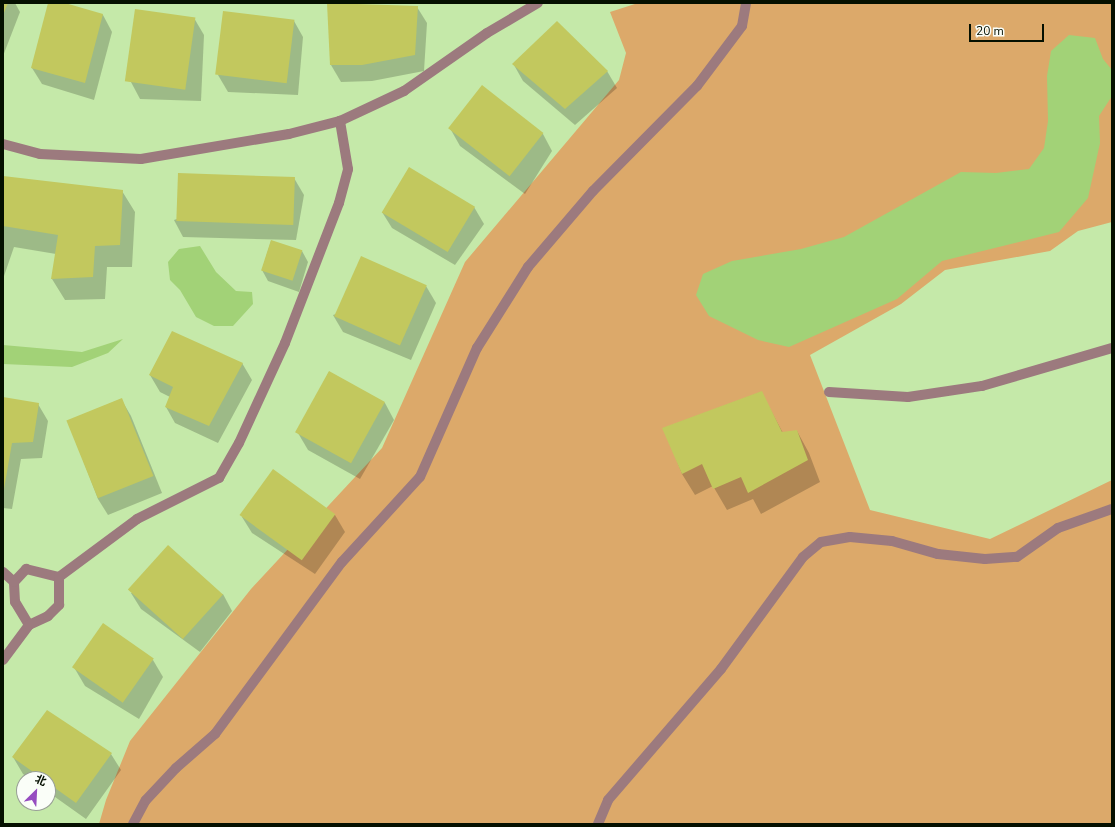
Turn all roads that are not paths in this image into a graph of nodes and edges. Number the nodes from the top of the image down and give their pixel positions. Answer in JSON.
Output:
{"nodes":[{"id":1,"x":538,"y":3,"type":"edge"},
{"id":2,"x":746,"y":3,"type":"edge"},
{"id":3,"x":340,"y":121,"type":"junction"},
{"id":4,"x":3,"y":144,"type":"edge"},
{"id":5,"x":1112,"y":348,"type":"edge"},
{"id":6,"x":829,"y":392,"type":"dead end"},
{"id":7,"x":1112,"y":509,"type":"edge"},
{"id":8,"x":3,"y":572,"type":"edge"},
{"id":9,"x":59,"y":577,"type":"junction"},
{"id":10,"x":14,"y":582,"type":"junction"},
{"id":11,"x":29,"y":625,"type":"junction"},
{"id":12,"x":3,"y":660,"type":"edge"},
{"id":13,"x":133,"y":824,"type":"edge"},
{"id":14,"x":598,"y":824,"type":"edge"}],
"edges":[{"from":1,"to":3,"type":"street"},
{"from":2,"to":13,"type":"street"},
{"from":3,"to":4,"type":"street"},
{"from":3,"to":9,"type":"street"},
{"from":5,"to":6,"type":"street"},
{"from":7,"to":14,"type":"street"},
{"from":8,"to":10,"type":"street"},
{"from":9,"to":10,"type":"street"},
{"from":9,"to":11,"type":"street"},
{"from":10,"to":11,"type":"street"},
{"from":11,"to":12,"type":"street"}]}
